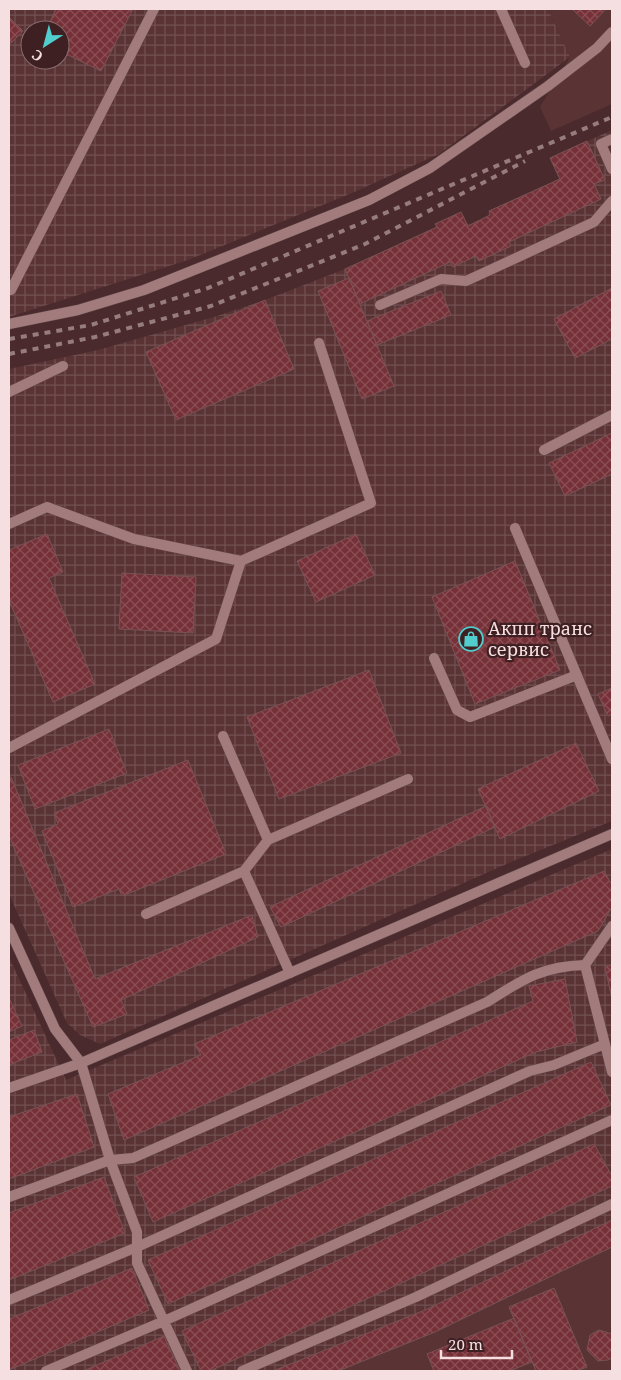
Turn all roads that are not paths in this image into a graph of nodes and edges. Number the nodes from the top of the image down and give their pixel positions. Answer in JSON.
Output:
{"nodes":[{"id":1,"x":154,"y":9,"type":"edge"},
{"id":2,"x":501,"y":9,"type":"edge"},
{"id":3,"x":612,"y":32,"type":"edge"},
{"id":4,"x":525,"y":63,"type":"dead end"},
{"id":5,"x":612,"y":139,"type":"edge"},
{"id":6,"x":612,"y":170,"type":"edge"},
{"id":7,"x":612,"y":201,"type":"edge"},
{"id":8,"x":11,"y":290,"type":"dead end"},
{"id":9,"x":380,"y":305,"type":"dead end"},
{"id":10,"x":9,"y":324,"type":"edge"},
{"id":11,"x":320,"y":343,"type":"dead end"},
{"id":12,"x":63,"y":366,"type":"dead end"},
{"id":13,"x":9,"y":392,"type":"edge"},
{"id":14,"x":612,"y":415,"type":"edge"},
{"id":15,"x":544,"y":450,"type":"dead end"},
{"id":16,"x":9,"y":524,"type":"edge"},
{"id":17,"x":515,"y":528,"type":"dead end"},
{"id":18,"x":241,"y":561,"type":"junction"},
{"id":19,"x":434,"y":658,"type":"dead end"},
{"id":20,"x":577,"y":675,"type":"junction"},
{"id":21,"x":223,"y":736,"type":"dead end"},
{"id":22,"x":9,"y":748,"type":"edge"},
{"id":23,"x":612,"y":759,"type":"edge"},
{"id":24,"x":408,"y":779,"type":"dead end"},
{"id":25,"x":612,"y":834,"type":"edge"},
{"id":26,"x":268,"y":840,"type":"junction"},
{"id":27,"x":244,"y":871,"type":"junction"},
{"id":28,"x":146,"y":914,"type":"dead end"},
{"id":29,"x":612,"y":926,"type":"edge"},
{"id":30,"x":9,"y":928,"type":"edge"},
{"id":31,"x":585,"y":965,"type":"junction"},
{"id":32,"x":290,"y":973,"type":"junction"},
{"id":33,"x":605,"y":1044,"type":"junction"},
{"id":34,"x":81,"y":1063,"type":"junction"},
{"id":35,"x":612,"y":1072,"type":"edge"},
{"id":36,"x":9,"y":1088,"type":"edge"},
{"id":37,"x":612,"y":1120,"type":"edge"},
{"id":38,"x":110,"y":1160,"type":"junction"},
{"id":39,"x":9,"y":1197,"type":"edge"},
{"id":40,"x":612,"y":1204,"type":"edge"},
{"id":41,"x":138,"y":1247,"type":"junction"},
{"id":42,"x":9,"y":1300,"type":"edge"},
{"id":43,"x":164,"y":1322,"type":"junction"},
{"id":44,"x":46,"y":1371,"type":"edge"},
{"id":45,"x":187,"y":1371,"type":"edge"},
{"id":46,"x":242,"y":1371,"type":"edge"}],
"edges":[{"from":1,"to":8,"type":"street"},
{"from":2,"to":4,"type":"street"},
{"from":3,"to":10,"type":"street"},
{"from":5,"to":6,"type":"street"},
{"from":7,"to":9,"type":"street"},
{"from":11,"to":18,"type":"street"},
{"from":12,"to":13,"type":"street"},
{"from":14,"to":15,"type":"street"},
{"from":16,"to":18,"type":"street"},
{"from":17,"to":20,"type":"street"},
{"from":18,"to":22,"type":"street"},
{"from":19,"to":20,"type":"street"},
{"from":20,"to":23,"type":"street"},
{"from":21,"to":26,"type":"street"},
{"from":24,"to":26,"type":"street"},
{"from":25,"to":32,"type":"street"},
{"from":26,"to":27,"type":"street"},
{"from":27,"to":28,"type":"street"},
{"from":27,"to":32,"type":"street"},
{"from":29,"to":31,"type":"street"},
{"from":30,"to":34,"type":"street"},
{"from":31,"to":33,"type":"street"},
{"from":31,"to":38,"type":"street"},
{"from":32,"to":34,"type":"street"},
{"from":33,"to":35,"type":"street"},
{"from":33,"to":41,"type":"street"},
{"from":34,"to":36,"type":"street"},
{"from":34,"to":38,"type":"street"},
{"from":37,"to":43,"type":"street"},
{"from":38,"to":39,"type":"street"},
{"from":38,"to":41,"type":"street"},
{"from":40,"to":46,"type":"street"},
{"from":41,"to":42,"type":"street"},
{"from":41,"to":43,"type":"street"},
{"from":43,"to":44,"type":"street"},
{"from":43,"to":45,"type":"street"}]}
